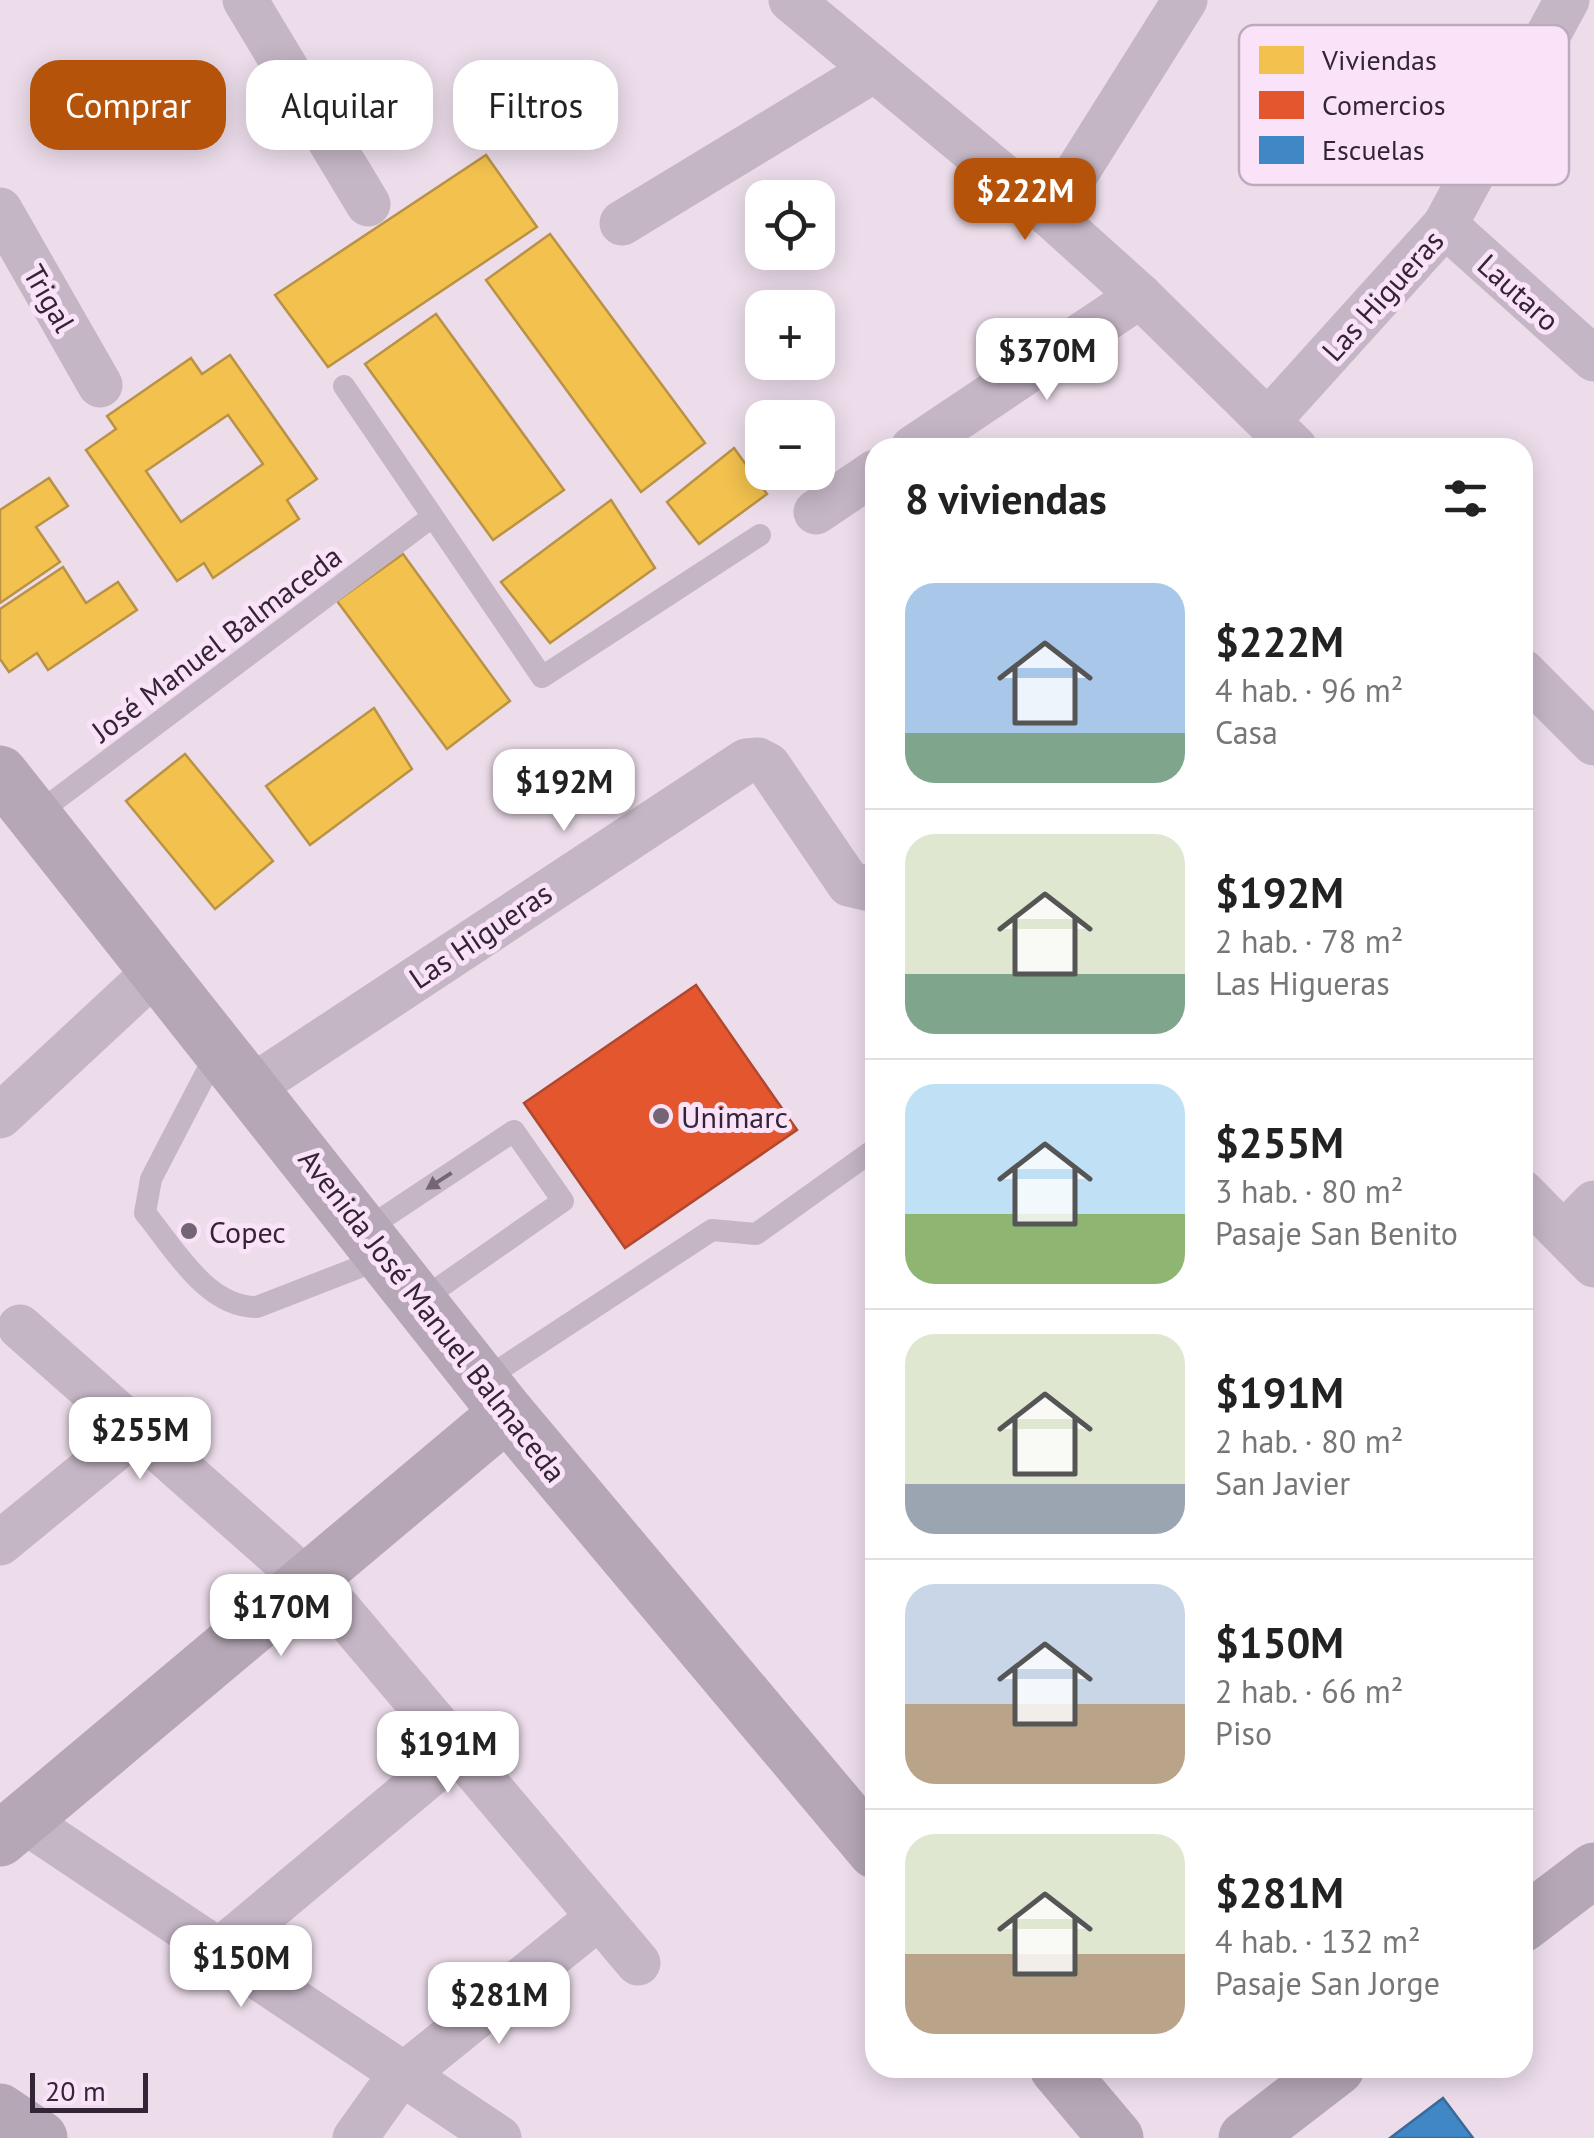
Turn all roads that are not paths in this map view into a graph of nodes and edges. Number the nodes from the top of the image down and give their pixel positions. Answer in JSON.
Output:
{"nodes":[{"id":1,"x":245,"y":0,"type":"edge"},
{"id":2,"x":791,"y":0,"type":"edge"},
{"id":3,"x":1185,"y":0,"type":"edge"},
{"id":4,"x":1566,"y":0,"type":"edge"},
{"id":5,"x":1552,"y":25,"type":"edge"},
{"id":6,"x":874,"y":70,"type":"junction"},
{"id":7,"x":1466,"y":185,"type":"edge"},
{"id":8,"x":368,"y":204,"type":"dead end"},
{"id":9,"x":0,"y":210,"type":"edge"},
{"id":10,"x":1050,"y":215,"type":"junction"},
{"id":11,"x":622,"y":222,"type":"dead end"},
{"id":12,"x":1445,"y":224,"type":"junction"},
{"id":13,"x":1140,"y":296,"type":"junction"},
{"id":14,"x":1594,"y":359,"type":"edge"},
{"id":15,"x":100,"y":385,"type":"dead end"},
{"id":16,"x":344,"y":386,"type":"dead end"},
{"id":17,"x":1282,"y":434,"type":"edge"},
{"id":18,"x":927,"y":438,"type":"edge"},
{"id":19,"x":865,"y":479,"type":"edge"},
{"id":20,"x":816,"y":512,"type":"dead end"},
{"id":21,"x":432,"y":517,"type":"junction"},
{"id":22,"x":760,"y":535,"type":"dead end"},
{"id":23,"x":1533,"y":683,"type":"edge"},
{"id":24,"x":1594,"y":743,"type":"edge"},
{"id":25,"x":0,"y":773,"type":"edge"},
{"id":26,"x":34,"y":816,"type":"junction"},
{"id":27,"x":865,"y":888,"type":"edge"},
{"id":28,"x":158,"y":969,"type":"junction"},
{"id":29,"x":236,"y":1067,"type":"junction"},
{"id":30,"x":0,"y":1116,"type":"edge"},
{"id":31,"x":865,"y":1156,"type":"edge"},
{"id":32,"x":1533,"y":1199,"type":"edge"},
{"id":33,"x":1584,"y":1234,"type":"edge"},
{"id":34,"x":375,"y":1244,"type":"junction"},
{"id":35,"x":420,"y":1301,"type":"junction"},
{"id":36,"x":20,"y":1327,"type":"dead end"},
{"id":37,"x":495,"y":1397,"type":"junction"},
{"id":38,"x":138,"y":1430,"type":"junction"},
{"id":39,"x":0,"y":1543,"type":"edge"},
{"id":40,"x":309,"y":1580,"type":"junction"},
{"id":41,"x":459,"y":1750,"type":"junction"},
{"id":42,"x":12,"y":1830,"type":"edge"},
{"id":43,"x":865,"y":1839,"type":"edge"},
{"id":44,"x":1594,"y":1870,"type":"edge"},
{"id":45,"x":599,"y":1917,"type":"junction"},
{"id":46,"x":1533,"y":1917,"type":"edge"},
{"id":47,"x":219,"y":1950,"type":"junction"},
{"id":48,"x":638,"y":1963,"type":"dead end"},
{"id":49,"x":404,"y":2074,"type":"junction"},
{"id":50,"x":1065,"y":2078,"type":"edge"},
{"id":51,"x":1325,"y":2078,"type":"edge"},
{"id":52,"x":0,"y":2111,"type":"edge"},
{"id":53,"x":40,"y":2138,"type":"edge"},
{"id":54,"x":355,"y":2138,"type":"edge"},
{"id":55,"x":500,"y":2138,"type":"edge"},
{"id":56,"x":1116,"y":2138,"type":"edge"},
{"id":57,"x":1246,"y":2138,"type":"edge"}],
"edges":[{"from":1,"to":8,"type":"street"},
{"from":2,"to":6,"type":"street"},
{"from":3,"to":10,"type":"street"},
{"from":4,"to":5,"type":"street","name":"Las Higueras"},
{"from":6,"to":10,"type":"street"},
{"from":6,"to":11,"type":"street"},
{"from":7,"to":12,"type":"street","name":"Las Higueras"},
{"from":9,"to":15,"type":"street","name":"Trigal"},
{"from":10,"to":13,"type":"street"},
{"from":12,"to":14,"type":"street","name":"Lautaro"},
{"from":12,"to":17,"type":"street","name":"Las Higueras"},
{"from":13,"to":17,"type":"street"},
{"from":13,"to":18,"type":"street"},
{"from":16,"to":21,"type":"lane"},
{"from":19,"to":20,"type":"street"},
{"from":21,"to":22,"type":"lane"},
{"from":21,"to":26,"type":"lane","name":"José Manuel Balmaceda"},
{"from":23,"to":24,"type":"street"},
{"from":25,"to":26,"type":"main road","name":"Avenida José Manuel Balmaceda"},
{"from":26,"to":28,"type":"main road","name":"Avenida José Manuel Balmaceda"},
{"from":27,"to":29,"type":"street","name":"Las Higueras"},
{"from":28,"to":29,"type":"main road","name":"Avenida José Manuel Balmaceda"},
{"from":28,"to":30,"type":"street"},
{"from":29,"to":34,"type":"main road","name":"Avenida José Manuel Balmaceda"},
{"from":29,"to":34,"type":"lane"},
{"from":31,"to":37,"type":"lane"},
{"from":32,"to":33,"type":"street"},
{"from":34,"to":35,"type":"main road","name":"Avenida José Manuel Balmaceda"},
{"from":35,"to":34,"type":"lane","one_way":true},
{"from":35,"to":37,"type":"main road","name":"Avenida José Manuel Balmaceda"},
{"from":36,"to":38,"type":"street"},
{"from":37,"to":40,"type":"main road"},
{"from":37,"to":43,"type":"main road","name":"Avenida José Manuel Balmaceda"},
{"from":38,"to":39,"type":"street"},
{"from":38,"to":40,"type":"street"},
{"from":40,"to":41,"type":"street"},
{"from":40,"to":42,"type":"main road"},
{"from":41,"to":45,"type":"street"},
{"from":41,"to":47,"type":"street"},
{"from":42,"to":47,"type":"street"},
{"from":44,"to":46,"type":"main road"},
{"from":45,"to":48,"type":"street"},
{"from":45,"to":49,"type":"street"},
{"from":47,"to":49,"type":"street"},
{"from":49,"to":54,"type":"street"},
{"from":49,"to":55,"type":"street"},
{"from":50,"to":56,"type":"main road"},
{"from":51,"to":57,"type":"main road"},
{"from":52,"to":53,"type":"main road"}]}
